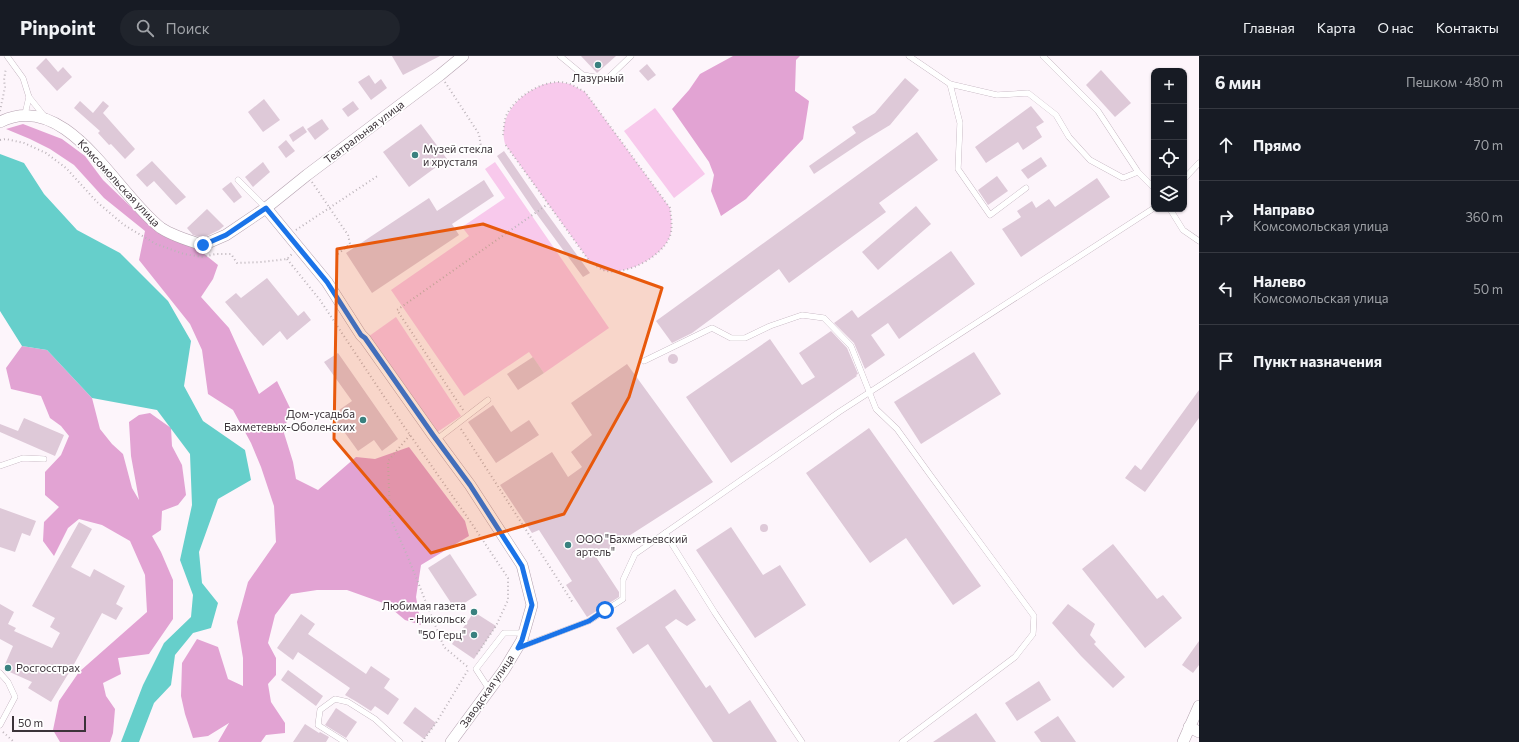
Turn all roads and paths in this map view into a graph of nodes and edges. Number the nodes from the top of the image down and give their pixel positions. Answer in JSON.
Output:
{"nodes":[{"id":1,"x":463,"y":56,"type":"edge"},
{"id":2,"x":560,"y":56,"type":"edge"},
{"id":3,"x":631,"y":56,"type":"edge"},
{"id":4,"x":909,"y":56,"type":"edge"},
{"id":5,"x":1043,"y":56,"type":"edge"},
{"id":6,"x":7,"y":57,"type":"edge"},
{"id":7,"x":440,"y":75,"type":"junction"},
{"id":8,"x":950,"y":84,"type":"junction"},
{"id":9,"x":29,"y":97,"type":"junction"},
{"id":10,"x":0,"y":112,"type":"edge"},
{"id":11,"x":24,"y":114,"type":"junction"},
{"id":12,"x":46,"y":119,"type":"junction"},
{"id":13,"x":0,"y":122,"type":"edge"},
{"id":14,"x":503,"y":135,"type":"dead end"},
{"id":15,"x":506,"y":144,"type":"dead end"},
{"id":16,"x":481,"y":147,"type":"dead end"},
{"id":17,"x":1199,"y":163,"type":"edge"},
{"id":18,"x":1138,"y":172,"type":"junction"},
{"id":19,"x":307,"y":175,"type":"junction"},
{"id":20,"x":379,"y":175,"type":"dead end"},
{"id":21,"x":1187,"y":176,"type":"edge"},
{"id":22,"x":238,"y":180,"type":"dead end"},
{"id":23,"x":1151,"y":185,"type":"edge"},
{"id":24,"x":1026,"y":188,"type":"dead end"},
{"id":25,"x":548,"y":204,"type":"junction"},
{"id":26,"x":266,"y":208,"type":"junction"},
{"id":27,"x":330,"y":208,"type":"junction"},
{"id":28,"x":1151,"y":210,"type":"edge"},
{"id":29,"x":1172,"y":212,"type":"edge"},
{"id":30,"x":288,"y":235,"type":"junction"},
{"id":31,"x":1199,"y":241,"type":"edge"},
{"id":32,"x":338,"y":254,"type":"dead end"},
{"id":33,"x":287,"y":258,"type":"dead end"},
{"id":34,"x":644,"y":361,"type":"dead end"},
{"id":35,"x":868,"y":392,"type":"junction"},
{"id":36,"x":488,"y":400,"type":"dead end"},
{"id":37,"x":467,"y":416,"type":"junction"},
{"id":38,"x":458,"y":424,"type":"junction"},
{"id":39,"x":410,"y":435,"type":"junction"},
{"id":40,"x":436,"y":440,"type":"junction"},
{"id":41,"x":44,"y":459,"type":"dead end"},
{"id":42,"x":0,"y":466,"type":"edge"},
{"id":43,"x":665,"y":532,"type":"junction"},
{"id":44,"x":573,"y":603,"type":"dead end"},
{"id":45,"x":521,"y":641,"type":"junction"},
{"id":46,"x":474,"y":659,"type":"dead end"},
{"id":47,"x":471,"y":663,"type":"dead end"},
{"id":48,"x":469,"y":668,"type":"junction"},
{"id":49,"x":0,"y":673,"type":"edge"},
{"id":50,"x":489,"y":689,"type":"junction"},
{"id":51,"x":1199,"y":706,"type":"edge"},
{"id":52,"x":0,"y":725,"type":"edge"},
{"id":53,"x":0,"y":729,"type":"edge"},
{"id":54,"x":1194,"y":729,"type":"edge"},
{"id":55,"x":14,"y":742,"type":"edge"},
{"id":56,"x":345,"y":742,"type":"edge"},
{"id":57,"x":400,"y":742,"type":"edge"},
{"id":58,"x":422,"y":742,"type":"edge"},
{"id":59,"x":451,"y":742,"type":"edge"},
{"id":60,"x":802,"y":742,"type":"edge"},
{"id":61,"x":902,"y":742,"type":"edge"},
{"id":62,"x":1183,"y":742,"type":"edge"}],
"edges":[{"from":1,"to":7,"type":"street","name":"Театральная улица"},
{"from":2,"to":3,"type":"lane"},
{"from":4,"to":8,"type":"lane"},
{"from":5,"to":18,"type":"lane"},
{"from":6,"to":9,"type":"lane"},
{"from":6,"to":10,"type":"path"},
{"from":7,"to":16,"type":"path"},
{"from":7,"to":19,"type":"street","name":"Театральная улица"},
{"from":8,"to":18,"type":"lane"},
{"from":8,"to":24,"type":"lane"},
{"from":9,"to":11,"type":"lane"},
{"from":9,"to":12,"type":"lane"},
{"from":11,"to":12,"type":"street","name":"Комсомольская улица"},
{"from":11,"to":13,"type":"street"},
{"from":12,"to":26,"type":"street","name":"Комсомольская улица"},
{"from":14,"to":25,"type":"path"},
{"from":15,"to":25,"type":"path"},
{"from":17,"to":21,"type":"lane"},
{"from":18,"to":23,"type":"lane"},
{"from":19,"to":26,"type":"street","name":"Театральная улица"},
{"from":19,"to":27,"type":"path"},
{"from":20,"to":27,"type":"path"},
{"from":22,"to":26,"type":"lane"},
{"from":25,"to":37,"type":"path"},
{"from":26,"to":30,"type":"street"},
{"from":27,"to":30,"type":"path"},
{"from":27,"to":32,"type":"path"},
{"from":28,"to":35,"type":"lane"},
{"from":29,"to":31,"type":"lane"},
{"from":30,"to":40,"type":"street"},
{"from":33,"to":39,"type":"path"},
{"from":34,"to":35,"type":"lane"},
{"from":35,"to":43,"type":"lane"},
{"from":35,"to":61,"type":"lane"},
{"from":36,"to":37,"type":"lane"},
{"from":37,"to":38,"type":"lane"},
{"from":38,"to":40,"type":"lane"},
{"from":38,"to":44,"type":"path"},
{"from":39,"to":46,"type":"path"},
{"from":39,"to":48,"type":"path"},
{"from":40,"to":45,"type":"street"},
{"from":41,"to":42,"type":"lane"},
{"from":43,"to":45,"type":"lane"},
{"from":43,"to":60,"type":"lane"},
{"from":45,"to":50,"type":"street","name":"Заводская улица"},
{"from":45,"to":50,"type":"lane"},
{"from":47,"to":48,"type":"path"},
{"from":48,"to":58,"type":"path"},
{"from":49,"to":52,"type":"lane"},
{"from":50,"to":59,"type":"street","name":"Заводская улица"},
{"from":51,"to":54,"type":"street"},
{"from":53,"to":55,"type":"path"},
{"from":54,"to":62,"type":"street"},
{"from":56,"to":57,"type":"lane"}]}
